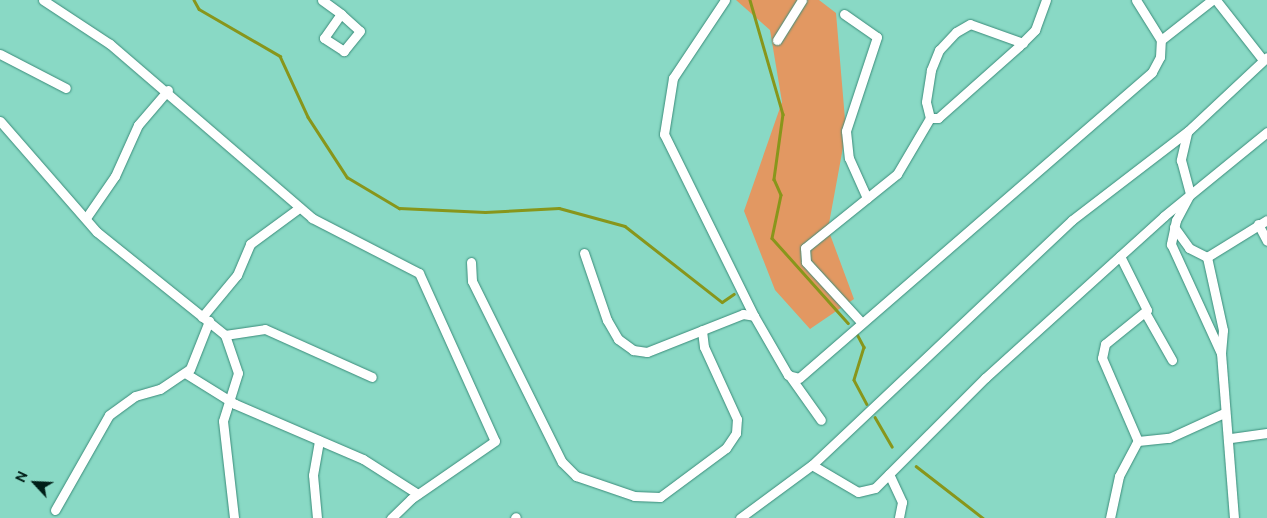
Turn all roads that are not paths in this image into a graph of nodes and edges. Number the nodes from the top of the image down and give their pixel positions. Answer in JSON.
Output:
{"nodes":[{"id":1,"x":42,"y":0,"type":"edge"},
{"id":2,"x":322,"y":0,"type":"edge"},
{"id":3,"x":725,"y":0,"type":"edge"},
{"id":4,"x":802,"y":0,"type":"edge"},
{"id":5,"x":1046,"y":0,"type":"edge"},
{"id":6,"x":1136,"y":0,"type":"edge"},
{"id":7,"x":1219,"y":1,"type":"edge"},
{"id":8,"x":341,"y":14,"type":"dead end"},
{"id":9,"x":844,"y":14,"type":"dead end"},
{"id":10,"x":777,"y":40,"type":"dead end"},
{"id":11,"x":1161,"y":40,"type":"junction"},
{"id":12,"x":1023,"y":43,"type":"junction"},
{"id":13,"x":0,"y":54,"type":"edge"},
{"id":14,"x":1265,"y":59,"type":"edge"},
{"id":15,"x":66,"y":88,"type":"dead end"},
{"id":16,"x":168,"y":90,"type":"junction"},
{"id":17,"x":930,"y":118,"type":"junction"},
{"id":18,"x":0,"y":121,"type":"edge"},
{"id":19,"x":1188,"y":131,"type":"junction"},
{"id":20,"x":1267,"y":132,"type":"edge"},
{"id":21,"x":1190,"y":194,"type":"junction"},
{"id":22,"x":867,"y":198,"type":"junction"},
{"id":23,"x":299,"y":208,"type":"junction"},
{"id":24,"x":86,"y":218,"type":"junction"},
{"id":25,"x":1267,"y":220,"type":"edge"},
{"id":26,"x":1258,"y":224,"type":"junction"},
{"id":27,"x":1174,"y":227,"type":"junction"},
{"id":28,"x":1267,"y":241,"type":"edge"},
{"id":29,"x":584,"y":253,"type":"dead end"},
{"id":30,"x":1120,"y":256,"type":"junction"},
{"id":31,"x":1207,"y":257,"type":"junction"},
{"id":32,"x":470,"y":262,"type":"dead end"},
{"id":33,"x":1146,"y":314,"type":"junction"},
{"id":34,"x":754,"y":316,"type":"junction"},
{"id":35,"x":205,"y":319,"type":"junction"},
{"id":36,"x":862,"y":323,"type":"junction"},
{"id":37,"x":702,"y":330,"type":"junction"},
{"id":38,"x":225,"y":335,"type":"junction"},
{"id":39,"x":1221,"y":353,"type":"junction"},
{"id":40,"x":1172,"y":360,"type":"dead end"},
{"id":41,"x":185,"y":373,"type":"junction"},
{"id":42,"x":788,"y":375,"type":"junction"},
{"id":43,"x":372,"y":376,"type":"dead end"},
{"id":44,"x":230,"y":401,"type":"junction"},
{"id":45,"x":1224,"y":413,"type":"junction"},
{"id":46,"x":821,"y":420,"type":"dead end"},
{"id":47,"x":1267,"y":433,"type":"edge"},
{"id":48,"x":1231,"y":438,"type":"junction"},
{"id":49,"x":320,"y":441,"type":"junction"},
{"id":50,"x":1138,"y":441,"type":"junction"},
{"id":51,"x":812,"y":465,"type":"junction"},
{"id":52,"x":889,"y":474,"type":"junction"},
{"id":53,"x":418,"y":494,"type":"junction"},
{"id":54,"x":55,"y":510,"type":"dead end"},
{"id":55,"x":234,"y":518,"type":"edge"},
{"id":56,"x":317,"y":518,"type":"edge"},
{"id":57,"x":391,"y":518,"type":"edge"},
{"id":58,"x":740,"y":518,"type":"edge"},
{"id":59,"x":899,"y":518,"type":"edge"},
{"id":60,"x":1110,"y":518,"type":"edge"},
{"id":61,"x":1234,"y":518,"type":"edge"}],
"edges":[{"from":1,"to":16,"type":"street"},
{"from":2,"to":8,"type":"street"},
{"from":3,"to":34,"type":"street"},
{"from":4,"to":10,"type":"street"},
{"from":5,"to":12,"type":"street"},
{"from":6,"to":11,"type":"street"},
{"from":7,"to":11,"type":"street"},
{"from":7,"to":14,"type":"street"},
{"from":9,"to":22,"type":"street"},
{"from":11,"to":36,"type":"street"},
{"from":12,"to":17,"type":"street"},
{"from":12,"to":17,"type":"street"},
{"from":13,"to":15,"type":"street"},
{"from":14,"to":19,"type":"street"},
{"from":16,"to":23,"type":"street"},
{"from":16,"to":24,"type":"street"},
{"from":17,"to":22,"type":"street"},
{"from":18,"to":24,"type":"street"},
{"from":19,"to":21,"type":"street"},
{"from":19,"to":51,"type":"street"},
{"from":20,"to":21,"type":"street"},
{"from":21,"to":27,"type":"street"},
{"from":21,"to":30,"type":"street"},
{"from":22,"to":36,"type":"street"},
{"from":23,"to":35,"type":"street"},
{"from":23,"to":53,"type":"street"},
{"from":24,"to":35,"type":"street"},
{"from":25,"to":26,"type":"street"},
{"from":26,"to":28,"type":"street"},
{"from":26,"to":31,"type":"street"},
{"from":27,"to":31,"type":"street"},
{"from":27,"to":39,"type":"street"},
{"from":29,"to":37,"type":"street"},
{"from":30,"to":33,"type":"street"},
{"from":30,"to":52,"type":"street"},
{"from":31,"to":39,"type":"street"},
{"from":32,"to":37,"type":"street"},
{"from":33,"to":40,"type":"street"},
{"from":33,"to":50,"type":"street"},
{"from":34,"to":37,"type":"street"},
{"from":34,"to":42,"type":"street"},
{"from":35,"to":38,"type":"street"},
{"from":35,"to":41,"type":"street"},
{"from":36,"to":42,"type":"street"},
{"from":38,"to":43,"type":"street"},
{"from":38,"to":44,"type":"street"},
{"from":39,"to":45,"type":"street"},
{"from":41,"to":44,"type":"street"},
{"from":41,"to":54,"type":"street"},
{"from":42,"to":46,"type":"street"},
{"from":44,"to":49,"type":"street"},
{"from":44,"to":55,"type":"street"},
{"from":45,"to":48,"type":"street"},
{"from":45,"to":50,"type":"street"},
{"from":47,"to":48,"type":"street"},
{"from":48,"to":61,"type":"street"},
{"from":49,"to":53,"type":"street"},
{"from":49,"to":56,"type":"street"},
{"from":50,"to":60,"type":"street"},
{"from":51,"to":52,"type":"street"},
{"from":51,"to":58,"type":"street"},
{"from":52,"to":59,"type":"street"},
{"from":53,"to":57,"type":"street"}]}
